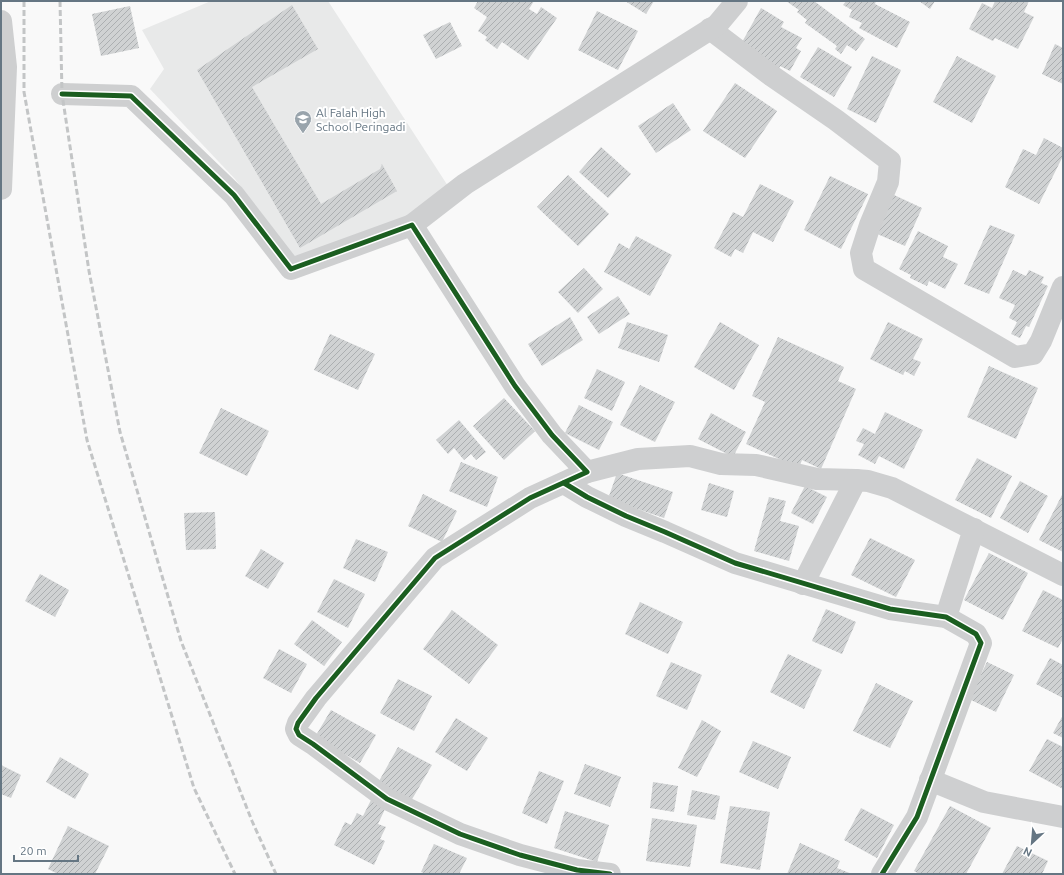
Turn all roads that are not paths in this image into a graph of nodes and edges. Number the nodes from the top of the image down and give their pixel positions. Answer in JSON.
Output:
{"nodes":[{"id":1,"x":737,"y":1,"type":"edge"},
{"id":2,"x":1,"y":21,"type":"edge"},
{"id":3,"x":710,"y":29,"type":"junction"},
{"id":4,"x":62,"y":94,"type":"dead end"},
{"id":5,"x":1,"y":189,"type":"edge"},
{"id":6,"x":412,"y":224,"type":"junction"},
{"id":7,"x":1063,"y":287,"type":"edge"},
{"id":8,"x":587,"y":472,"type":"junction"},
{"id":9,"x":856,"y":480,"type":"junction"},
{"id":10,"x":564,"y":483,"type":"junction"},
{"id":11,"x":974,"y":529,"type":"junction"},
{"id":12,"x":1063,"y":575,"type":"edge"},
{"id":13,"x":803,"y":584,"type":"junction"},
{"id":14,"x":946,"y":617,"type":"junction"},
{"id":15,"x":930,"y":780,"type":"junction"},
{"id":16,"x":1063,"y":817,"type":"edge"},
{"id":17,"x":610,"y":874,"type":"edge"},
{"id":18,"x":882,"y":874,"type":"edge"}],
"edges":[{"from":1,"to":3,"type":"street"},
{"from":2,"to":5,"type":"street"},
{"from":3,"to":6,"type":"street"},
{"from":3,"to":7,"type":"street"},
{"from":4,"to":6,"type":"street"},
{"from":6,"to":8,"type":"street"},
{"from":8,"to":9,"type":"street"},
{"from":8,"to":10,"type":"street"},
{"from":9,"to":11,"type":"street"},
{"from":9,"to":13,"type":"street"},
{"from":10,"to":13,"type":"street"},
{"from":10,"to":17,"type":"street"},
{"from":11,"to":12,"type":"street"},
{"from":11,"to":14,"type":"street"},
{"from":13,"to":14,"type":"street"},
{"from":14,"to":15,"type":"street"},
{"from":15,"to":16,"type":"street"},
{"from":15,"to":18,"type":"street"}]}
